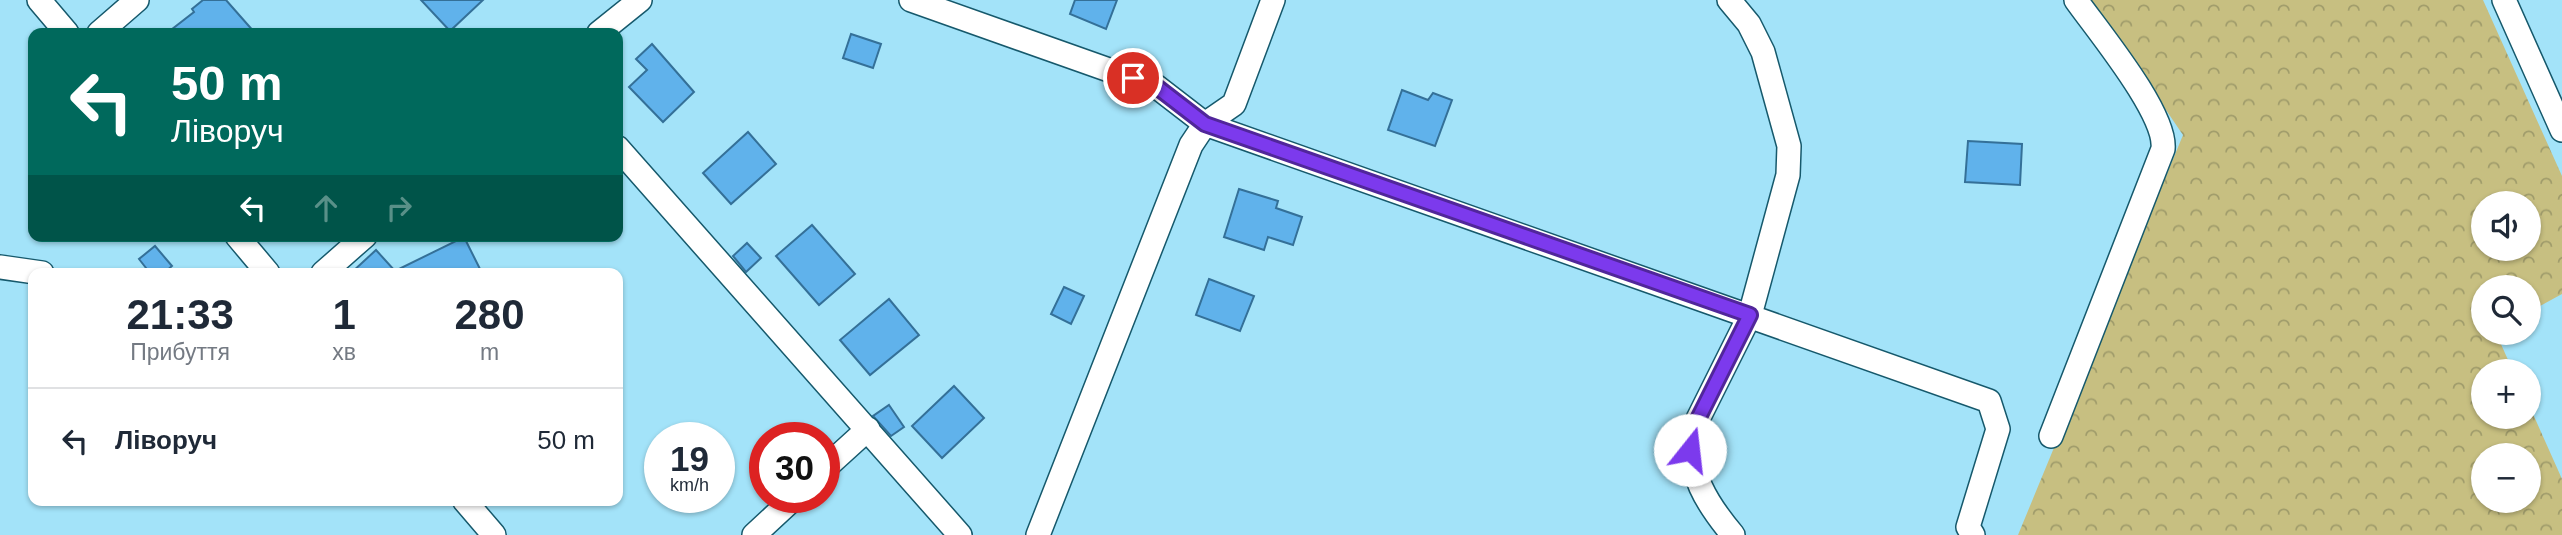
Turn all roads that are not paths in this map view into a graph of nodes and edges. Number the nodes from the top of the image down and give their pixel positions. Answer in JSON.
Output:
{"nodes":[{"id":1,"x":39,"y":0,"type":"edge"},
{"id":2,"x":137,"y":0,"type":"edge"},
{"id":3,"x":640,"y":0,"type":"edge"},
{"id":4,"x":911,"y":0,"type":"edge"},
{"id":5,"x":1273,"y":0,"type":"edge"},
{"id":6,"x":1729,"y":0,"type":"edge"},
{"id":7,"x":2077,"y":0,"type":"edge"},
{"id":8,"x":2504,"y":0,"type":"edge"},
{"id":9,"x":63,"y":28,"type":"edge"},
{"id":10,"x":105,"y":28,"type":"edge"},
{"id":11,"x":605,"y":28,"type":"edge"},
{"id":12,"x":1205,"y":124,"type":"junction"},
{"id":13,"x":2562,"y":131,"type":"edge"},
{"id":14,"x":623,"y":154,"type":"edge"},
{"id":15,"x":242,"y":242,"type":"edge"},
{"id":16,"x":358,"y":242,"type":"edge"},
{"id":17,"x":0,"y":267,"type":"edge"},
{"id":18,"x":264,"y":268,"type":"edge"},
{"id":19,"x":329,"y":268,"type":"edge"},
{"id":20,"x":28,"y":271,"type":"edge"},
{"id":21,"x":1750,"y":315,"type":"junction"},
{"id":22,"x":868,"y":429,"type":"junction"},
{"id":23,"x":2051,"y":436,"type":"dead end"},
{"id":24,"x":840,"y":455,"type":"edge"},
{"id":25,"x":469,"y":506,"type":"edge"},
{"id":26,"x":777,"y":513,"type":"edge"},
{"id":27,"x":494,"y":535,"type":"edge"},
{"id":28,"x":754,"y":535,"type":"edge"},
{"id":29,"x":960,"y":535,"type":"edge"},
{"id":30,"x":1038,"y":535,"type":"edge"},
{"id":31,"x":1733,"y":535,"type":"edge"},
{"id":32,"x":1973,"y":535,"type":"edge"}],
"edges":[{"from":1,"to":9,"type":"street"},
{"from":2,"to":10,"type":"street"},
{"from":3,"to":11,"type":"street"},
{"from":4,"to":12,"type":"street"},
{"from":5,"to":12,"type":"street"},
{"from":6,"to":21,"type":"street"},
{"from":7,"to":23,"type":"street"},
{"from":8,"to":13,"type":"street"},
{"from":12,"to":21,"type":"street"},
{"from":12,"to":30,"type":"street"},
{"from":14,"to":22,"type":"street"},
{"from":15,"to":18,"type":"street"},
{"from":16,"to":19,"type":"street"},
{"from":17,"to":20,"type":"street"},
{"from":21,"to":31,"type":"street"},
{"from":21,"to":32,"type":"street"},
{"from":22,"to":24,"type":"street"},
{"from":22,"to":29,"type":"street"},
{"from":25,"to":27,"type":"street"},
{"from":26,"to":28,"type":"street"}]}
